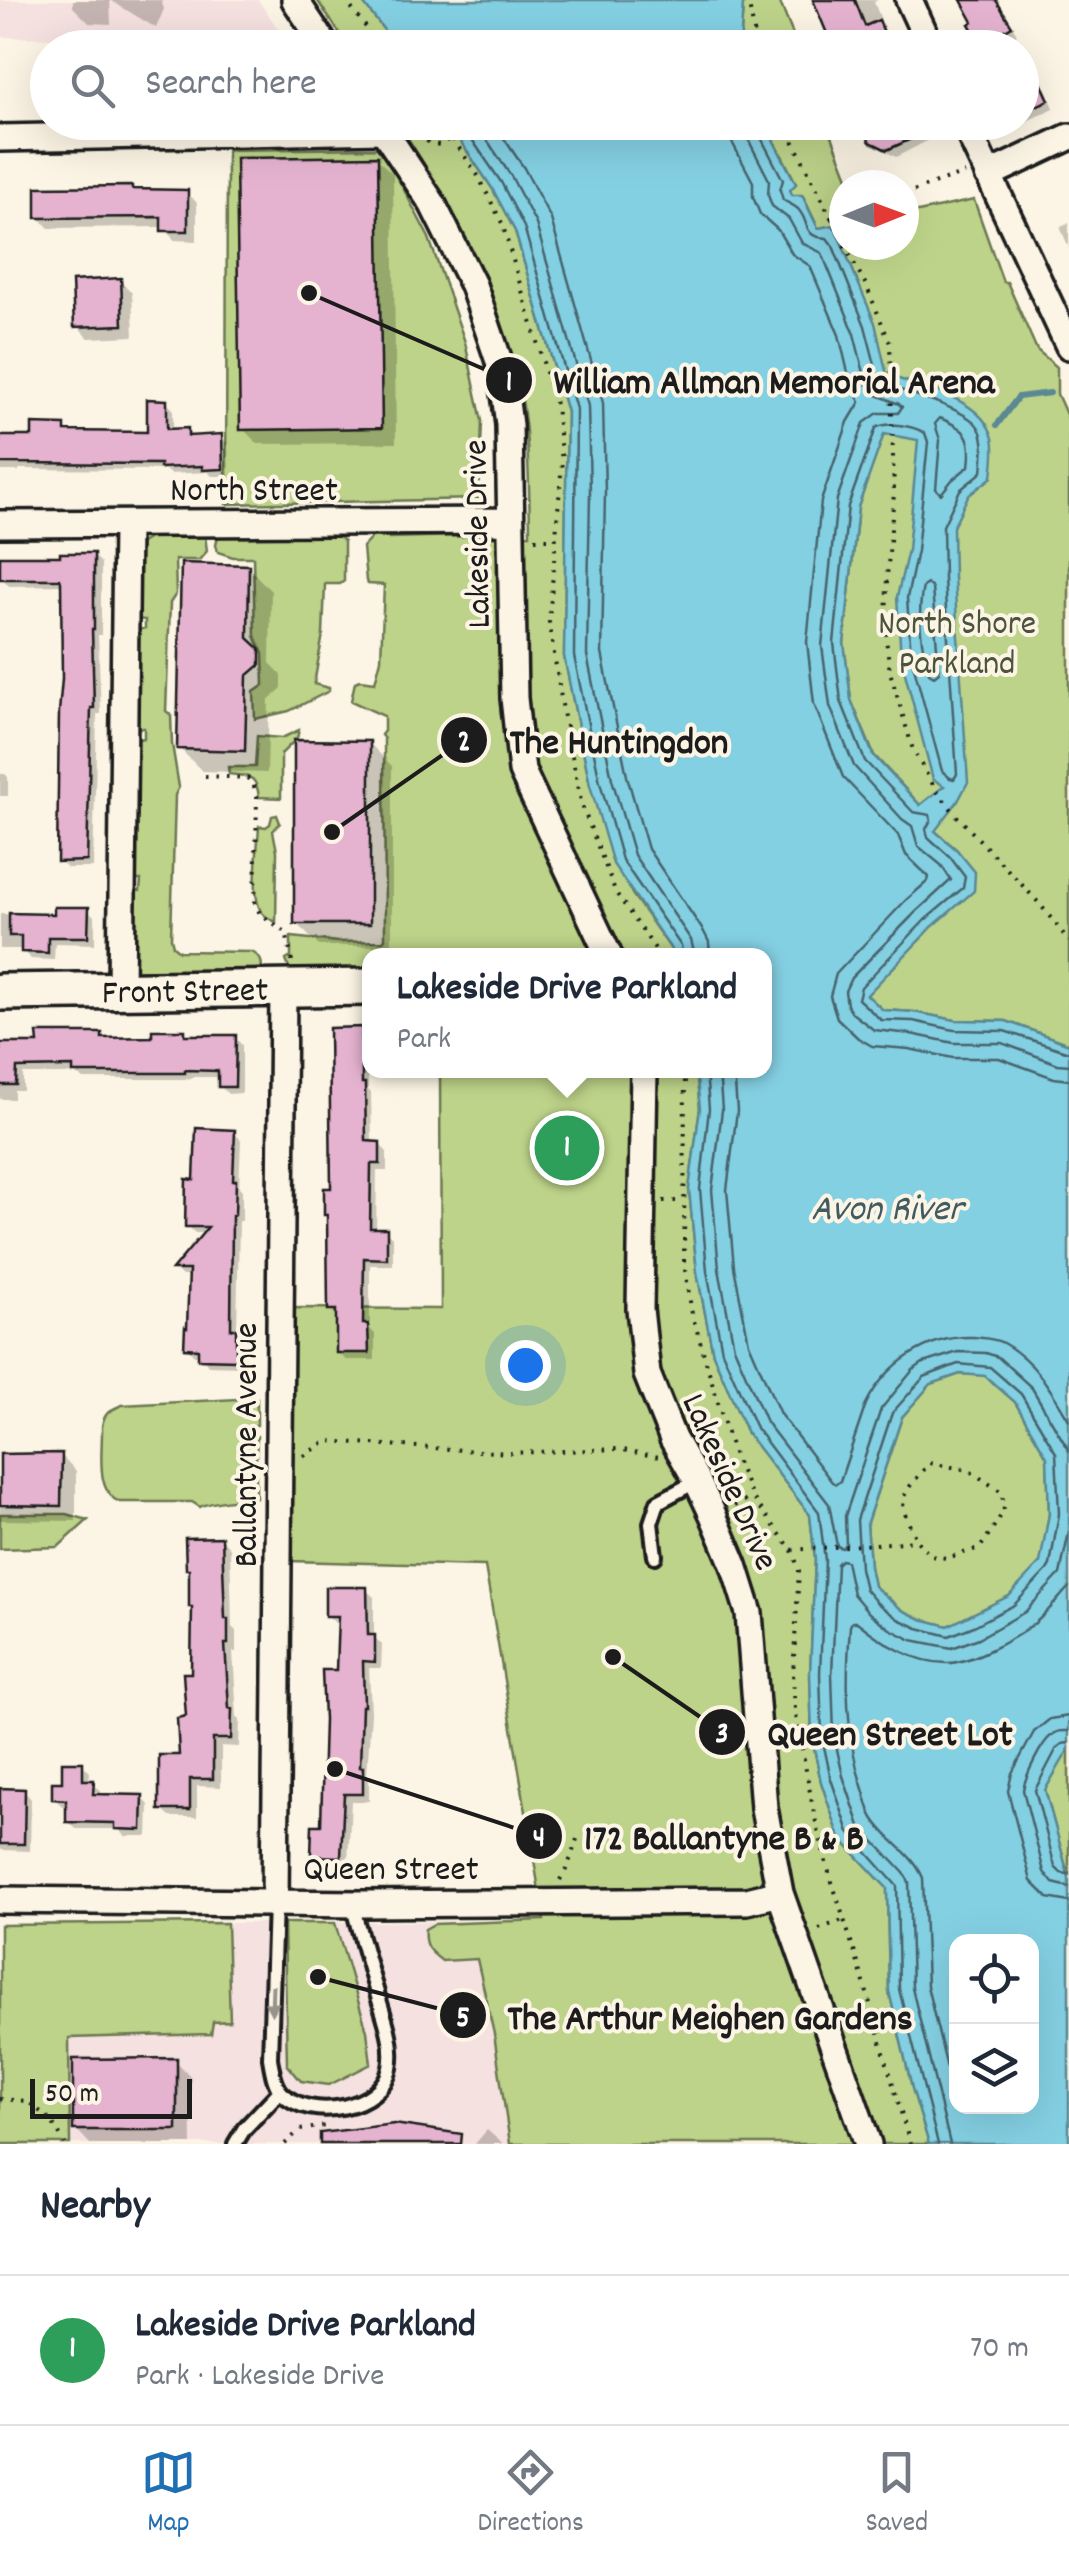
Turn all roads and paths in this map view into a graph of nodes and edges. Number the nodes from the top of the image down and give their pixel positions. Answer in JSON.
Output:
{"nodes":[{"id":1,"x":296,"y":0,"type":"edge"},
{"id":2,"x":345,"y":0,"type":"edge"},
{"id":3,"x":748,"y":0,"type":"edge"},
{"id":4,"x":910,"y":0,"type":"edge"},
{"id":5,"x":316,"y":30,"type":"edge"},
{"id":6,"x":368,"y":30,"type":"edge"},
{"id":7,"x":753,"y":30,"type":"edge"},
{"id":8,"x":923,"y":30,"type":"edge"},
{"id":9,"x":30,"y":137,"type":"edge"},
{"id":10,"x":0,"y":138,"type":"edge"},
{"id":11,"x":1069,"y":138,"type":"edge"},
{"id":12,"x":390,"y":140,"type":"edge"},
{"id":13,"x":425,"y":140,"type":"edge"},
{"id":14,"x":449,"y":140,"type":"edge"},
{"id":15,"x":453,"y":140,"type":"edge"},
{"id":16,"x":793,"y":140,"type":"edge"},
{"id":17,"x":969,"y":140,"type":"edge"},
{"id":18,"x":979,"y":173,"type":"junction"},
{"id":19,"x":919,"y":190,"type":"edge"},
{"id":20,"x":829,"y":217,"type":"edge"},
{"id":21,"x":852,"y":260,"type":"edge"},
{"id":22,"x":1069,"y":346,"type":"edge"},
{"id":23,"x":510,"y":521,"type":"junction"},
{"id":24,"x":0,"y":524,"type":"edge"},
{"id":25,"x":126,"y":524,"type":"junction"},
{"id":26,"x":204,"y":776,"type":"dead end"},
{"id":27,"x":1069,"y":942,"type":"edge"},
{"id":28,"x":605,"y":948,"type":"edge"},
{"id":29,"x":654,"y":948,"type":"edge"},
{"id":30,"x":362,"y":987,"type":"edge"},
{"id":31,"x":293,"y":988,"type":"junction"},
{"id":32,"x":121,"y":990,"type":"junction"},
{"id":33,"x":0,"y":992,"type":"edge"},
{"id":34,"x":644,"y":1078,"type":"edge"},
{"id":35,"x":685,"y":1078,"type":"edge"},
{"id":36,"x":279,"y":1472,"type":"junction"},
{"id":37,"x":692,"y":1472,"type":"junction"},
{"id":38,"x":917,"y":1540,"type":"junction"},
{"id":39,"x":795,"y":1550,"type":"junction"},
{"id":40,"x":655,"y":1556,"type":"dead end"},
{"id":41,"x":579,"y":1834,"type":"dead end"},
{"id":42,"x":780,"y":1894,"type":"junction"},
{"id":43,"x":0,"y":1900,"type":"edge"},
{"id":44,"x":275,"y":1902,"type":"junction"},
{"id":45,"x":548,"y":1902,"type":"junction"},
{"id":46,"x":352,"y":1904,"type":"junction"},
{"id":47,"x":845,"y":1920,"type":"junction"},
{"id":48,"x":810,"y":1933,"type":"dead end"},
{"id":49,"x":280,"y":2091,"type":"junction"},
{"id":50,"x":0,"y":2098,"type":"edge"},
{"id":51,"x":332,"y":2125,"type":"dead end"},
{"id":52,"x":66,"y":2144,"type":"edge"},
{"id":53,"x":235,"y":2144,"type":"edge"},
{"id":54,"x":285,"y":2144,"type":"edge"},
{"id":55,"x":868,"y":2144,"type":"edge"},
{"id":56,"x":910,"y":2144,"type":"edge"}],
"edges":[{"from":1,"to":5,"type":"street"},
{"from":2,"to":6,"type":"path"},
{"from":3,"to":7,"type":"path"},
{"from":4,"to":8,"type":"street"},
{"from":9,"to":10,"type":"street"},
{"from":11,"to":18,"type":"street"},
{"from":12,"to":23,"type":"street","name":"Lakeside Drive"},
{"from":13,"to":14,"type":"path"},
{"from":15,"to":29,"type":"path"},
{"from":16,"to":20,"type":"path"},
{"from":17,"to":18,"type":"street"},
{"from":18,"to":19,"type":"path"},
{"from":18,"to":22,"type":"street"},
{"from":21,"to":27,"type":"path"},
{"from":23,"to":25,"type":"street","name":"North Street"},
{"from":23,"to":28,"type":"street","name":"Lakeside Drive"},
{"from":24,"to":25,"type":"street","name":"North Street"},
{"from":25,"to":32,"type":"street"},
{"from":26,"to":31,"type":"path"},
{"from":30,"to":31,"type":"street","name":"Front Street"},
{"from":31,"to":32,"type":"street","name":"Front Street"},
{"from":31,"to":36,"type":"street","name":"Ballantyne Avenue"},
{"from":32,"to":33,"type":"street","name":"Front Street"},
{"from":34,"to":37,"type":"street","name":"Lakeside Drive"},
{"from":35,"to":39,"type":"path"},
{"from":36,"to":37,"type":"path"},
{"from":36,"to":44,"type":"street","name":"Ballantyne Avenue"},
{"from":37,"to":40,"type":"lane"},
{"from":37,"to":42,"type":"street","name":"Lakeside Drive"},
{"from":38,"to":38,"type":"path"},
{"from":38,"to":39,"type":"path"},
{"from":39,"to":47,"type":"path"},
{"from":41,"to":45,"type":"path"},
{"from":42,"to":45,"type":"street","name":"Queen Street"},
{"from":42,"to":55,"type":"street","name":"Lakeside Drive"},
{"from":43,"to":44,"type":"street","name":"Queen Street"},
{"from":44,"to":46,"type":"street","name":"Queen Street"},
{"from":44,"to":49,"type":"lane","one_way":true},
{"from":45,"to":46,"type":"street","name":"Queen Street"},
{"from":46,"to":49,"type":"lane"},
{"from":47,"to":48,"type":"path"},
{"from":47,"to":56,"type":"path"},
{"from":49,"to":53,"type":"lane"},
{"from":50,"to":52,"type":"path"},
{"from":51,"to":54,"type":"path"}]}
